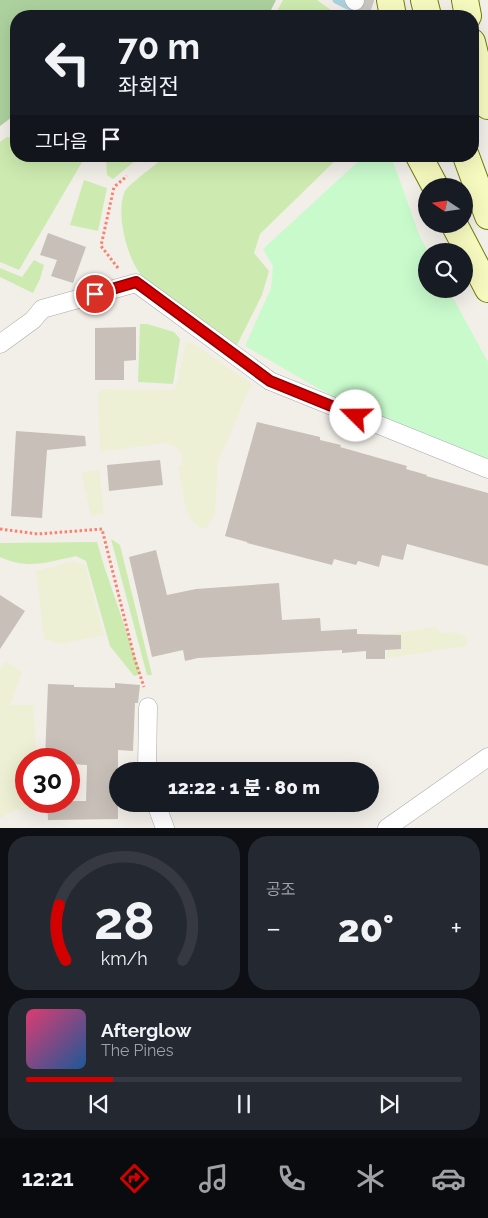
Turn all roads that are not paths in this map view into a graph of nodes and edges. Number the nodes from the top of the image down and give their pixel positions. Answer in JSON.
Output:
{"nodes":[{"id":1,"x":479,"y":70,"type":"edge"},
{"id":2,"x":488,"y":106,"type":"edge"},
{"id":3,"x":422,"y":162,"type":"edge"},
{"id":4,"x":468,"y":162,"type":"edge"},
{"id":5,"x":431,"y":178,"type":"edge"},
{"id":6,"x":488,"y":216,"type":"edge"},
{"id":7,"x":459,"y":233,"type":"edge"},
{"id":8,"x":488,"y":289,"type":"edge"},
{"id":9,"x":0,"y":344,"type":"edge"},
{"id":10,"x":488,"y":469,"type":"edge"},
{"id":11,"x":148,"y":707,"type":"road end"},
{"id":12,"x":488,"y":757,"type":"edge"},
{"id":13,"x":147,"y":762,"type":"edge"},
{"id":14,"x":159,"y":812,"type":"edge"},
{"id":15,"x":165,"y":828,"type":"edge"},
{"id":16,"x":387,"y":828,"type":"edge"}],
"edges":[{"from":1,"to":2,"type":"main road"},
{"from":3,"to":5,"type":"main road"},
{"from":4,"to":6,"type":"main road"},
{"from":7,"to":8,"type":"main road"},
{"from":9,"to":10,"type":"street"},
{"from":11,"to":13,"type":"street"},
{"from":12,"to":16,"type":"street"},
{"from":14,"to":15,"type":"street"}]}
